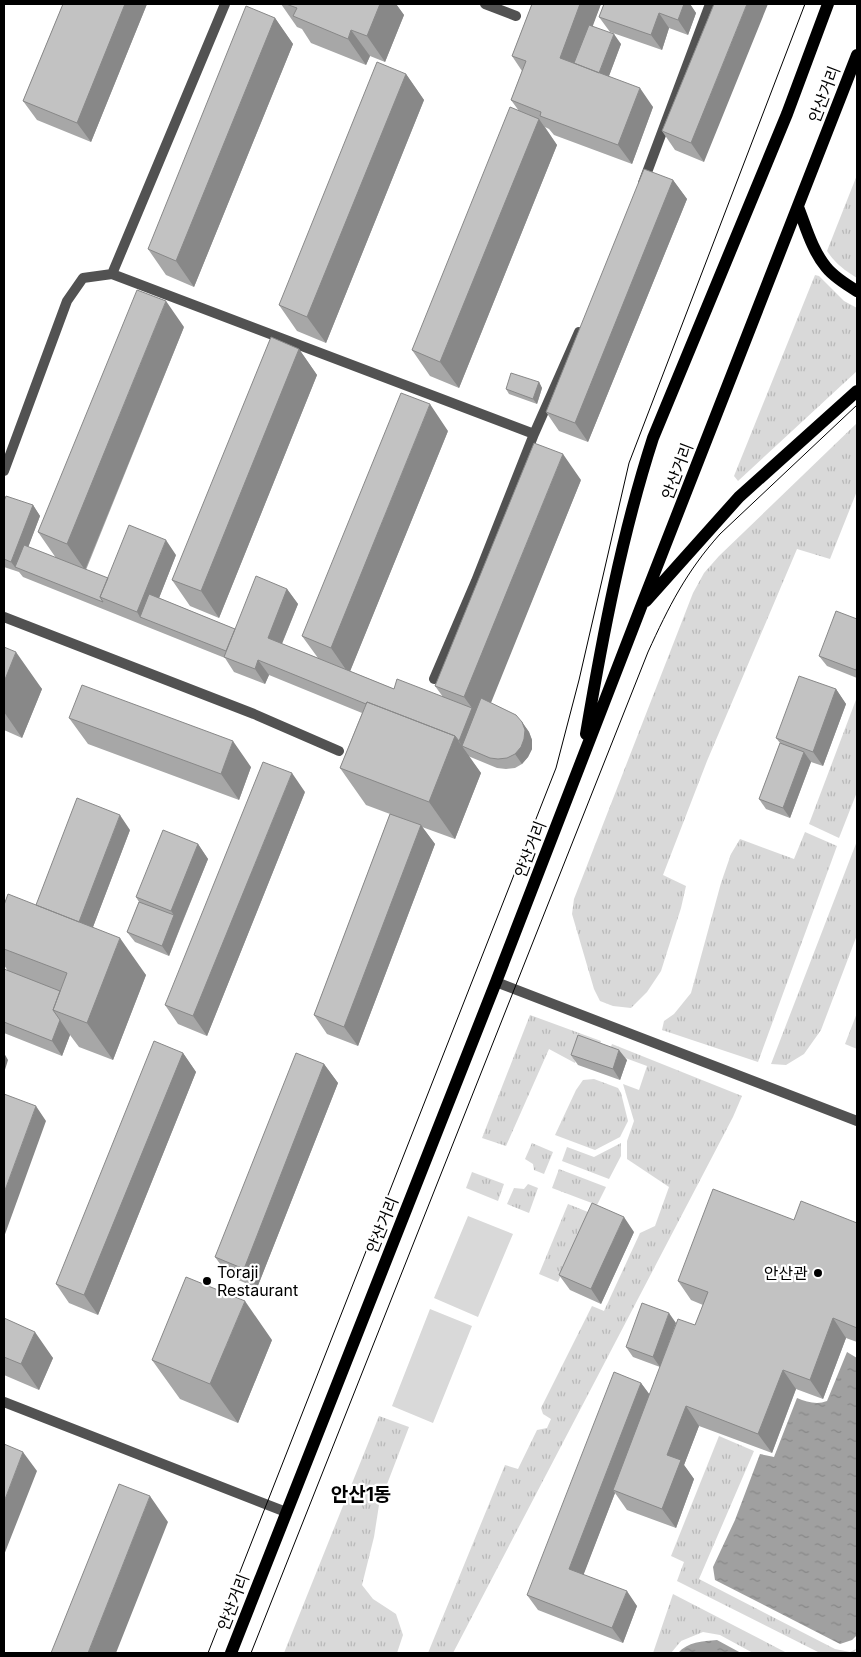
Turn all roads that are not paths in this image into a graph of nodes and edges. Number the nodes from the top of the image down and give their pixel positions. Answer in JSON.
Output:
{"nodes":[{"id":1,"x":225,"y":4,"type":"edge"},
{"id":2,"x":485,"y":4,"type":"edge"},
{"id":3,"x":710,"y":4,"type":"edge"},
{"id":4,"x":828,"y":4,"type":"edge"},
{"id":5,"x":516,"y":16,"type":"dead end"},
{"id":6,"x":857,"y":55,"type":"edge"},
{"id":7,"x":639,"y":195,"type":"edge"},
{"id":8,"x":798,"y":207,"type":"junction"},
{"id":9,"x":112,"y":274,"type":"junction"},
{"id":10,"x":857,"y":291,"type":"edge"},
{"id":11,"x":584,"y":319,"type":"edge"},
{"id":12,"x":857,"y":391,"type":"edge"},
{"id":13,"x":534,"y":434,"type":"junction"},
{"id":14,"x":4,"y":471,"type":"edge"},
{"id":15,"x":641,"y":607,"type":"junction"},
{"id":16,"x":4,"y":617,"type":"edge"},
{"id":17,"x":434,"y":679,"type":"dead end"},
{"id":18,"x":339,"y":751,"type":"dead end"},
{"id":19,"x":581,"y":764,"type":"junction"},
{"id":20,"x":496,"y":982,"type":"junction"},
{"id":21,"x":857,"y":1121,"type":"edge"},
{"id":22,"x":4,"y":1402,"type":"edge"},
{"id":23,"x":286,"y":1512,"type":"junction"},
{"id":24,"x":231,"y":1653,"type":"edge"}],
"edges":[{"from":1,"to":9,"type":"street"},
{"from":2,"to":5,"type":"street"},
{"from":3,"to":7,"type":"street"},
{"from":4,"to":19,"type":"main road"},
{"from":6,"to":8,"type":"main road","name":"안산거리"},
{"from":8,"to":10,"type":"main road"},
{"from":8,"to":15,"type":"main road","name":"안산거리"},
{"from":9,"to":13,"type":"street"},
{"from":9,"to":14,"type":"street"},
{"from":11,"to":13,"type":"street"},
{"from":12,"to":15,"type":"main road"},
{"from":13,"to":17,"type":"street"},
{"from":15,"to":19,"type":"main road","name":"안산거리"},
{"from":16,"to":18,"type":"street"},
{"from":19,"to":20,"type":"main road","name":"안산거리"},
{"from":20,"to":21,"type":"street"},
{"from":20,"to":23,"type":"main road","name":"안산거리"},
{"from":22,"to":23,"type":"street"},
{"from":23,"to":24,"type":"main road","name":"안산거리"}]}
